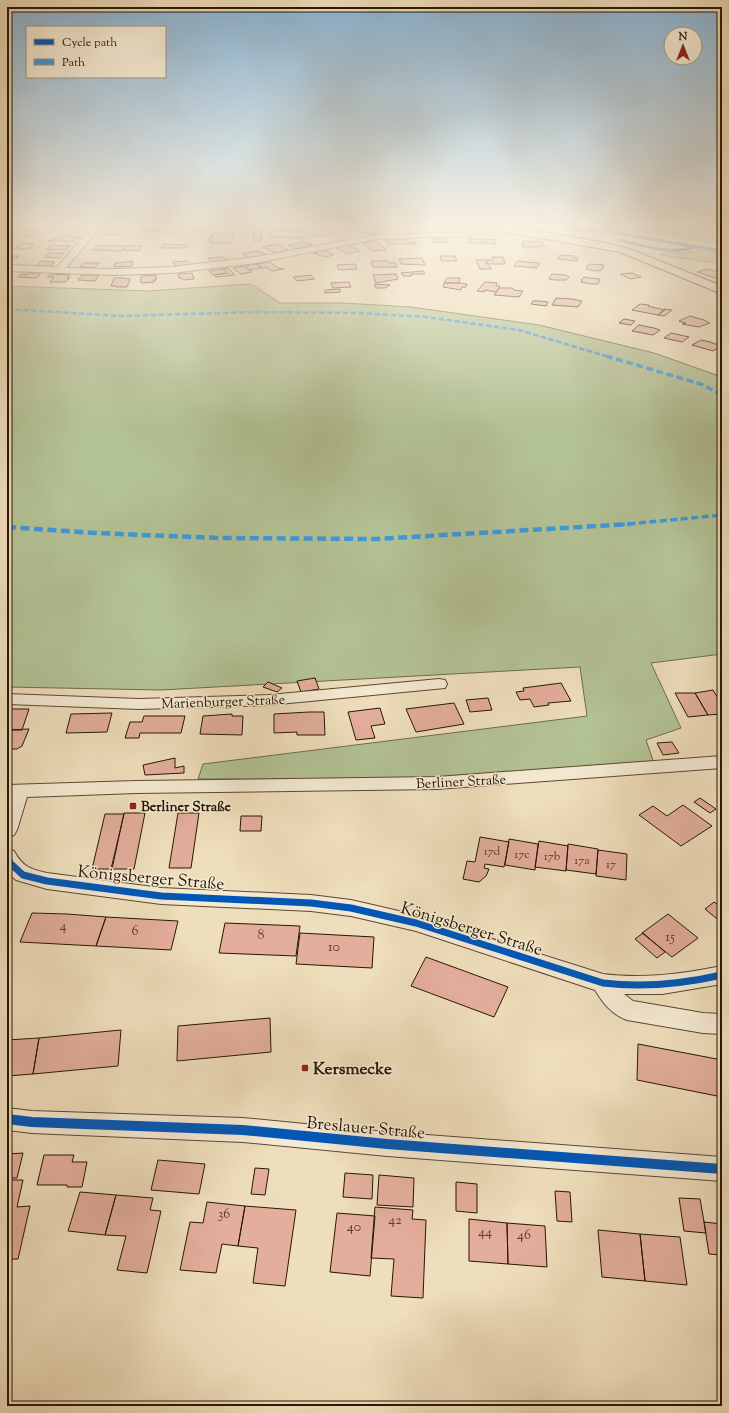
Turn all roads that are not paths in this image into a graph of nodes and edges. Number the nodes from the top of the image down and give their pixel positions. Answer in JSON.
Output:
{"nodes":[{"id":1,"x":439,"y":684,"type":"dead end"},
{"id":2,"x":7,"y":699,"type":"edge"},
{"id":3,"x":722,"y":762,"type":"edge"},
{"id":4,"x":13,"y":791,"type":"edge"},
{"id":5,"x":7,"y":830,"type":"edge"},
{"id":6,"x":7,"y":856,"type":"edge"},
{"id":7,"x":722,"y":975,"type":"edge"},
{"id":8,"x":602,"y":983,"type":"junction"},
{"id":9,"x":722,"y":1024,"type":"edge"},
{"id":10,"x":7,"y":1119,"type":"edge"},
{"id":11,"x":722,"y":1168,"type":"edge"}],
"edges":[{"from":1,"to":2,"type":"street","name":"Marienburger Straße"},
{"from":3,"to":4,"type":"street","name":"Berliner Straße"},
{"from":4,"to":5,"type":"street"},
{"from":6,"to":8,"type":"street","name":"Königsberger Straße"},
{"from":7,"to":8,"type":"street","name":"Königsberger Straße"},
{"from":8,"to":9,"type":"street"},
{"from":10,"to":11,"type":"street","name":"Breslauer Straße"}]}
